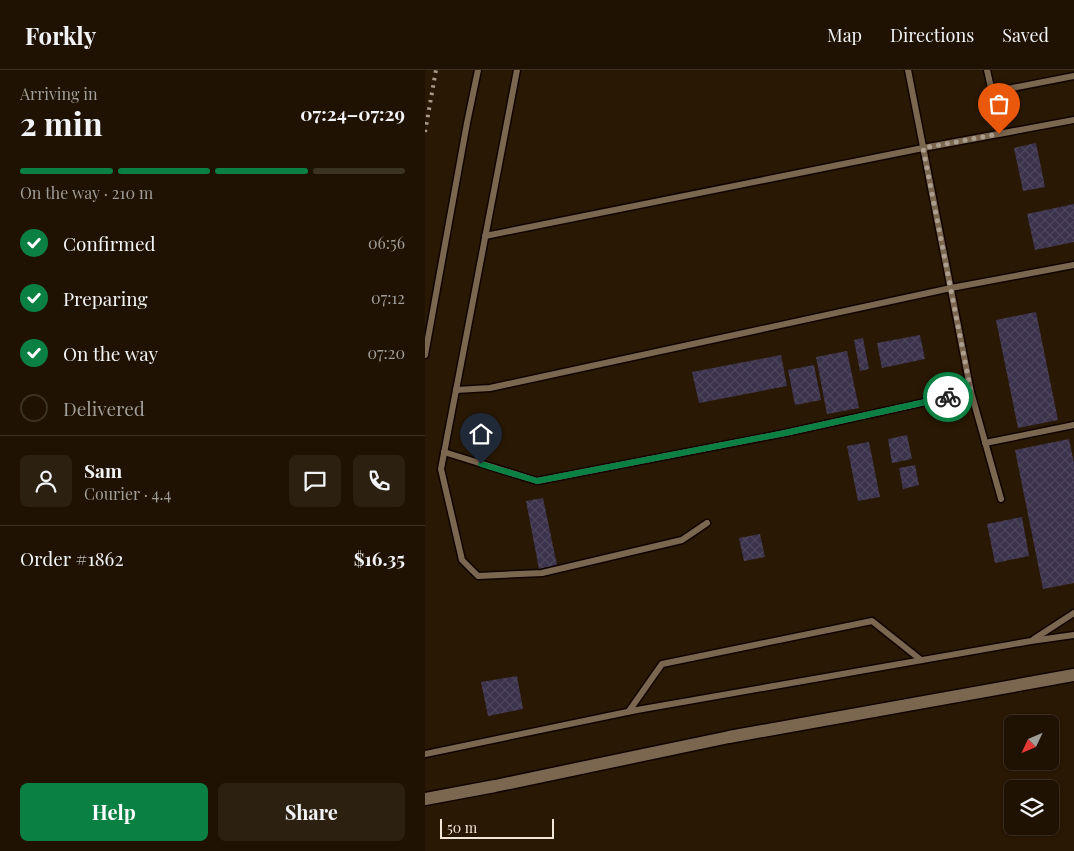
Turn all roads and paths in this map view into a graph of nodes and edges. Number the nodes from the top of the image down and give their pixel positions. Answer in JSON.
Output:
{"nodes":[{"id":1,"x":478,"y":70,"type":"edge"},
{"id":2,"x":517,"y":70,"type":"edge"},
{"id":3,"x":908,"y":70,"type":"edge"},
{"id":4,"x":987,"y":70,"type":"edge"},
{"id":5,"x":1074,"y":76,"type":"edge"},
{"id":6,"x":1074,"y":120,"type":"edge"},
{"id":7,"x":923,"y":148,"type":"junction"},
{"id":8,"x":485,"y":236,"type":"junction"},
{"id":9,"x":1074,"y":265,"type":"edge"},
{"id":10,"x":951,"y":288,"type":"junction"},
{"id":11,"x":425,"y":355,"type":"edge"},
{"id":12,"x":456,"y":390,"type":"junction"},
{"id":13,"x":971,"y":392,"type":"junction"},
{"id":14,"x":1074,"y":424,"type":"edge"},
{"id":15,"x":985,"y":443,"type":"junction"},
{"id":16,"x":444,"y":452,"type":"junction"},
{"id":17,"x":1001,"y":499,"type":"dead end"},
{"id":18,"x":707,"y":523,"type":"dead end"},
{"id":19,"x":1074,"y":613,"type":"edge"},
{"id":20,"x":1074,"y":635,"type":"edge"},
{"id":21,"x":1031,"y":640,"type":"junction"},
{"id":22,"x":921,"y":660,"type":"junction"},
{"id":23,"x":1074,"y":675,"type":"edge"},
{"id":24,"x":629,"y":712,"type":"junction"},
{"id":25,"x":425,"y":754,"type":"edge"},
{"id":26,"x":425,"y":799,"type":"edge"}],
"edges":[{"from":1,"to":11,"type":"lane"},
{"from":2,"to":8,"type":"lane"},
{"from":3,"to":7,"type":"lane"},
{"from":4,"to":5,"type":"lane"},
{"from":6,"to":7,"type":"lane"},
{"from":7,"to":8,"type":"lane"},
{"from":7,"to":10,"type":"lane"},
{"from":8,"to":12,"type":"lane"},
{"from":9,"to":10,"type":"lane"},
{"from":10,"to":12,"type":"lane"},
{"from":10,"to":13,"type":"lane"},
{"from":12,"to":16,"type":"lane"},
{"from":13,"to":15,"type":"lane"},
{"from":13,"to":16,"type":"lane"},
{"from":14,"to":15,"type":"lane"},
{"from":15,"to":17,"type":"lane"},
{"from":16,"to":18,"type":"lane"},
{"from":19,"to":21,"type":"lane"},
{"from":20,"to":21,"type":"lane"},
{"from":21,"to":22,"type":"lane"},
{"from":22,"to":24,"type":"lane"},
{"from":22,"to":24,"type":"lane"},
{"from":23,"to":26,"type":"street"},
{"from":24,"to":25,"type":"lane"}]}
